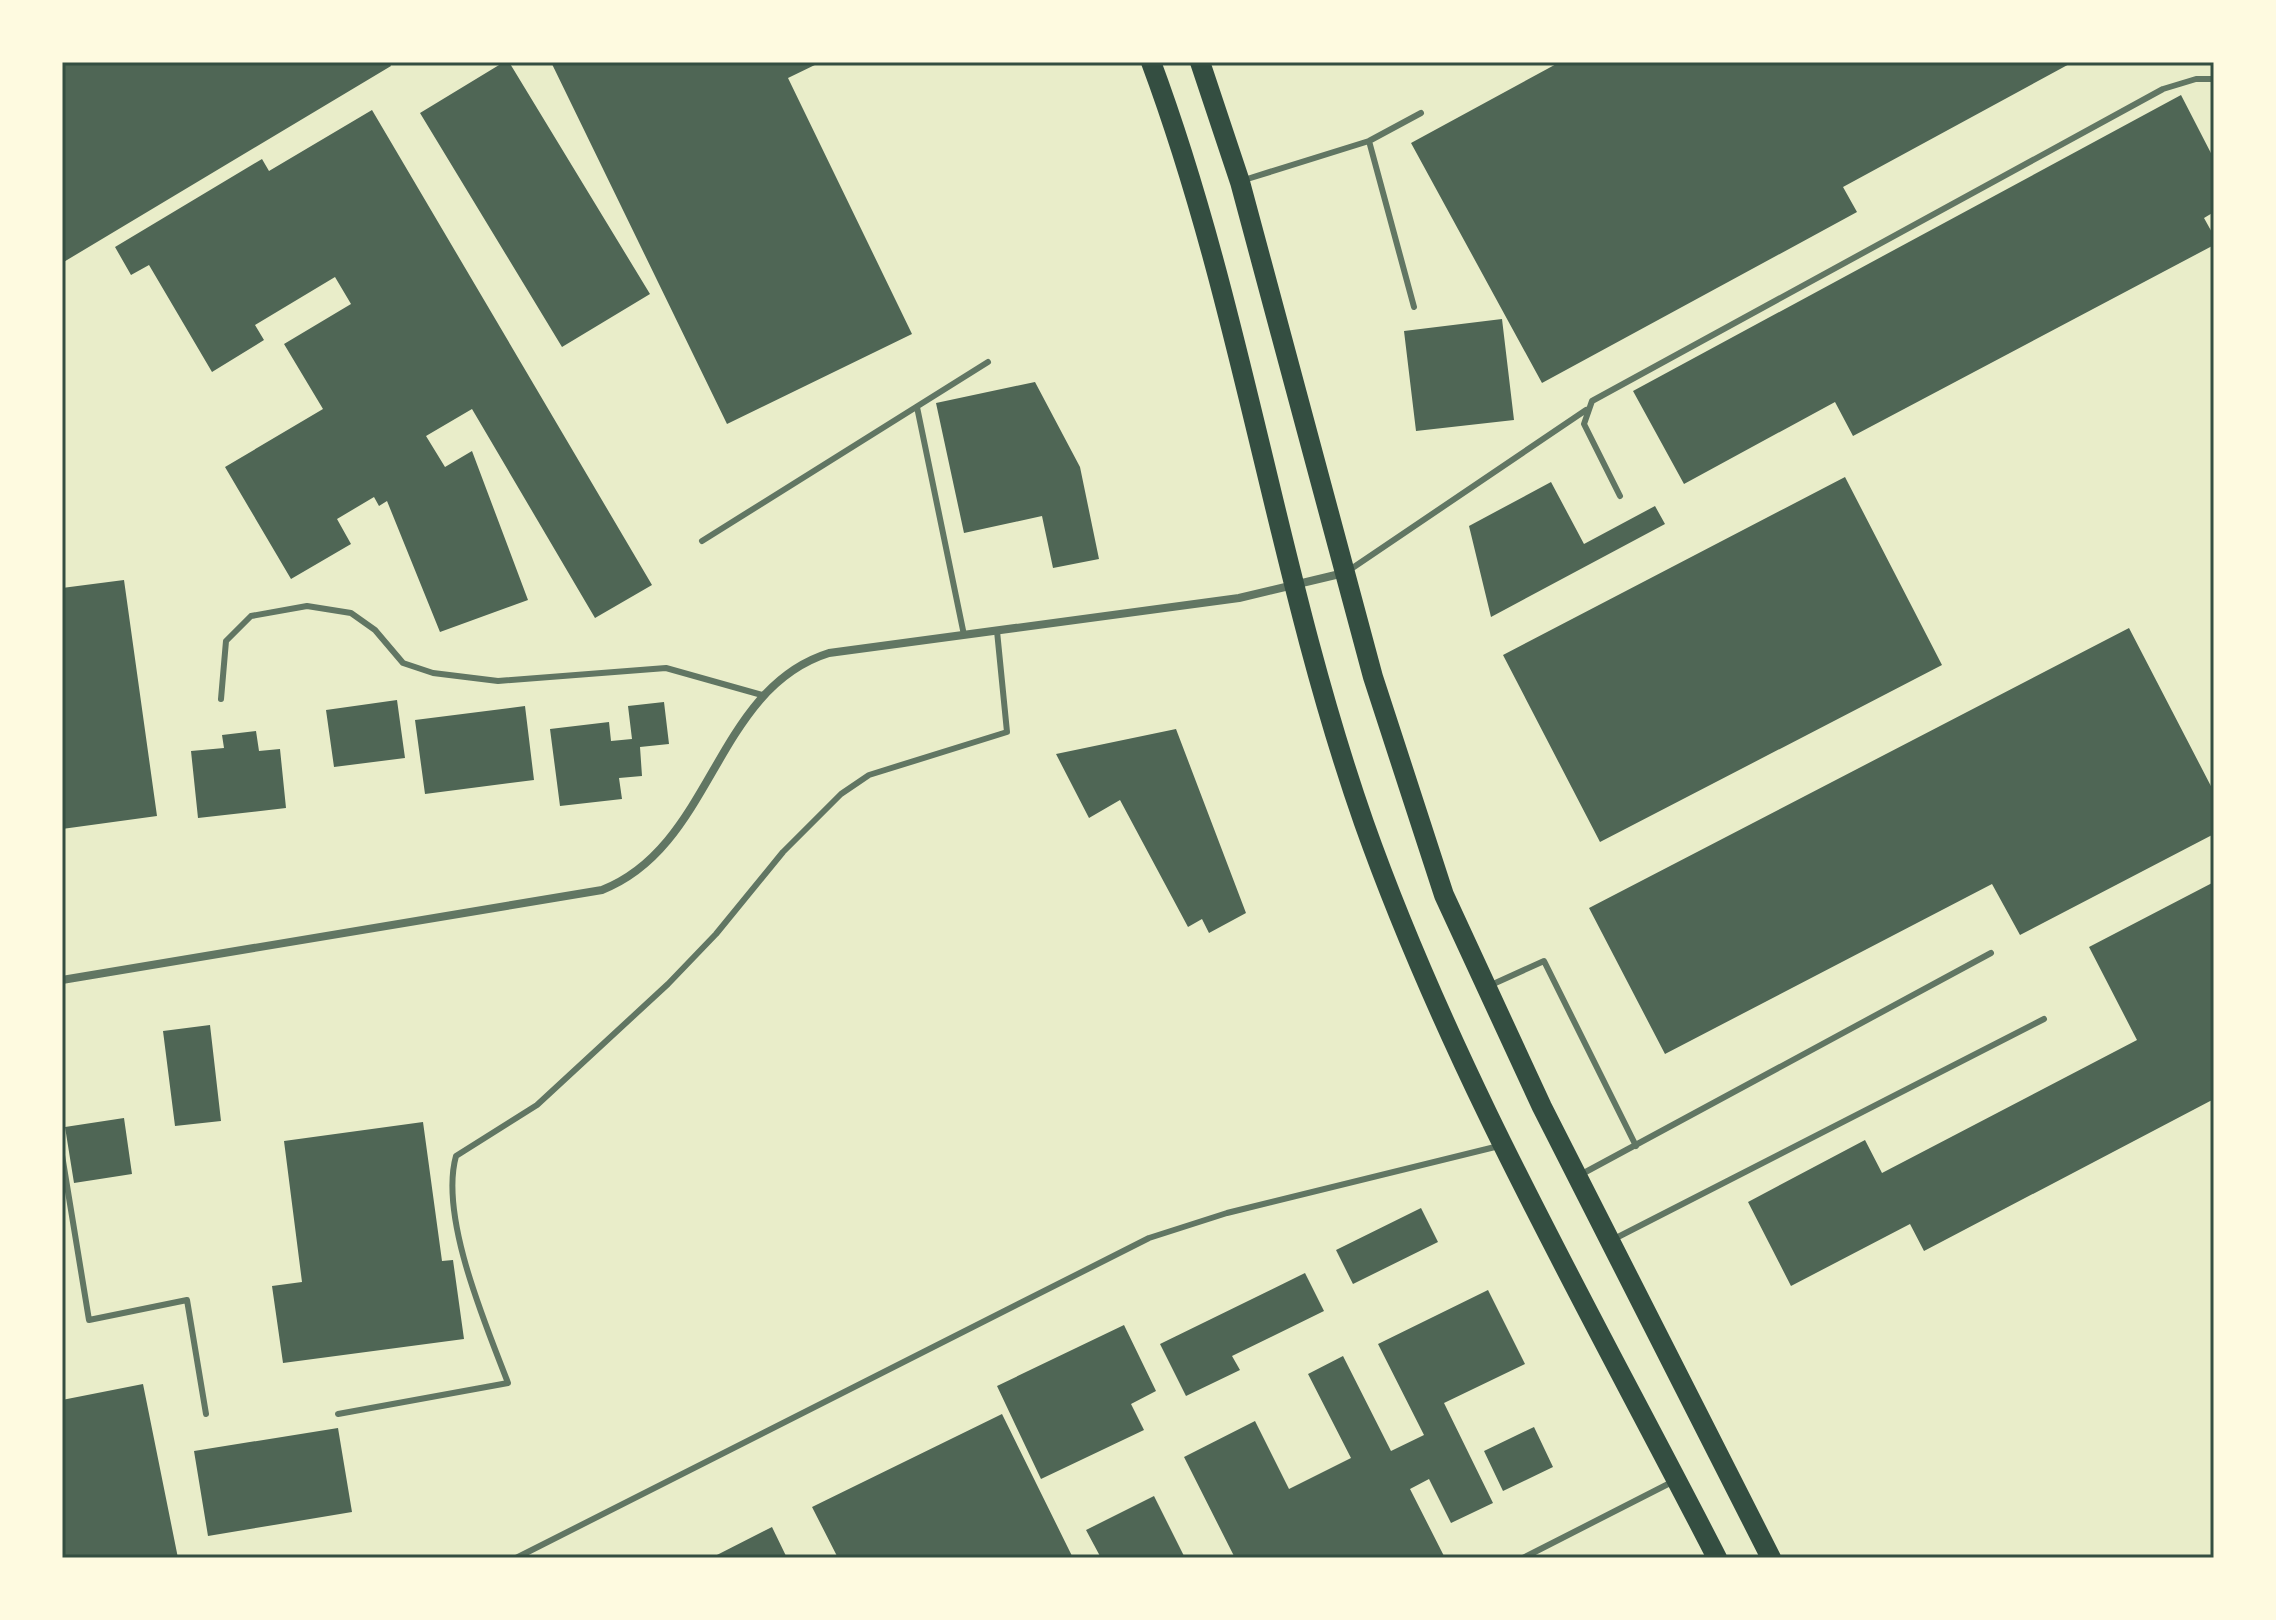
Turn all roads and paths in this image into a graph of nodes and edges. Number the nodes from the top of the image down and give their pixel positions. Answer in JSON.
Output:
{"nodes":[{"id":1,"x":1151,"y":62,"type":"edge"},
{"id":2,"x":1200,"y":62,"type":"edge"},
{"id":3,"x":2214,"y":79,"type":"edge"},
{"id":4,"x":1421,"y":113,"type":"dead end"},
{"id":5,"x":1369,"y":141,"type":"junction"},
{"id":6,"x":1240,"y":182,"type":"junction"},
{"id":7,"x":1414,"y":307,"type":"dead end"},
{"id":8,"x":988,"y":362,"type":"dead end"},
{"id":9,"x":917,"y":407,"type":"junction"},
{"id":10,"x":1586,"y":410,"type":"junction"},
{"id":11,"x":1620,"y":496,"type":"dead end"},
{"id":12,"x":702,"y":541,"type":"dead end"},
{"id":13,"x":1345,"y":573,"type":"junction"},
{"id":14,"x":1296,"y":586,"type":"junction"},
{"id":15,"x":997,"y":631,"type":"junction"},
{"id":16,"x":964,"y":635,"type":"junction"},
{"id":17,"x":762,"y":695,"type":"junction"},
{"id":18,"x":221,"y":699,"type":"dead end"},
{"id":19,"x":1991,"y":953,"type":"dead end"},
{"id":20,"x":62,"y":980,"type":"edge"},
{"id":21,"x":1485,"y":988,"type":"junction"},
{"id":22,"x":2044,"y":1019,"type":"dead end"},
{"id":23,"x":1503,"y":1145,"type":"junction"},
{"id":24,"x":1636,"y":1146,"type":"junction"},
{"id":25,"x":62,"y":1155,"type":"edge"},
{"id":26,"x":1577,"y":1177,"type":"junction"},
{"id":27,"x":1610,"y":1241,"type":"junction"},
{"id":28,"x":206,"y":1414,"type":"dead end"},
{"id":29,"x":338,"y":1414,"type":"dead end"},
{"id":30,"x":1677,"y":1480,"type":"junction"},
{"id":31,"x":516,"y":1558,"type":"edge"},
{"id":32,"x":1523,"y":1558,"type":"edge"},
{"id":33,"x":1717,"y":1558,"type":"edge"},
{"id":34,"x":1771,"y":1558,"type":"edge"}],
"edges":[{"from":1,"to":14,"type":"main road"},
{"from":2,"to":6,"type":"main road"},
{"from":3,"to":10,"type":"lane"},
{"from":4,"to":5,"type":"lane"},
{"from":5,"to":6,"type":"lane"},
{"from":5,"to":7,"type":"lane"},
{"from":6,"to":13,"type":"main road"},
{"from":8,"to":9,"type":"lane"},
{"from":9,"to":12,"type":"lane"},
{"from":9,"to":16,"type":"lane"},
{"from":10,"to":11,"type":"lane"},
{"from":10,"to":13,"type":"lane"},
{"from":13,"to":14,"type":"street"},
{"from":13,"to":21,"type":"main road"},
{"from":14,"to":15,"type":"street"},
{"from":14,"to":23,"type":"main road"},
{"from":15,"to":16,"type":"street"},
{"from":15,"to":29,"type":"lane"},
{"from":16,"to":17,"type":"street"},
{"from":17,"to":18,"type":"lane"},
{"from":17,"to":20,"type":"street"},
{"from":19,"to":24,"type":"lane"},
{"from":21,"to":24,"type":"lane"},
{"from":21,"to":26,"type":"main road"},
{"from":22,"to":27,"type":"lane"},
{"from":23,"to":30,"type":"main road"},
{"from":23,"to":31,"type":"lane"},
{"from":24,"to":26,"type":"lane"},
{"from":25,"to":28,"type":"lane"},
{"from":26,"to":27,"type":"main road"},
{"from":27,"to":34,"type":"main road"},
{"from":30,"to":32,"type":"lane"},
{"from":30,"to":33,"type":"main road"}]}
